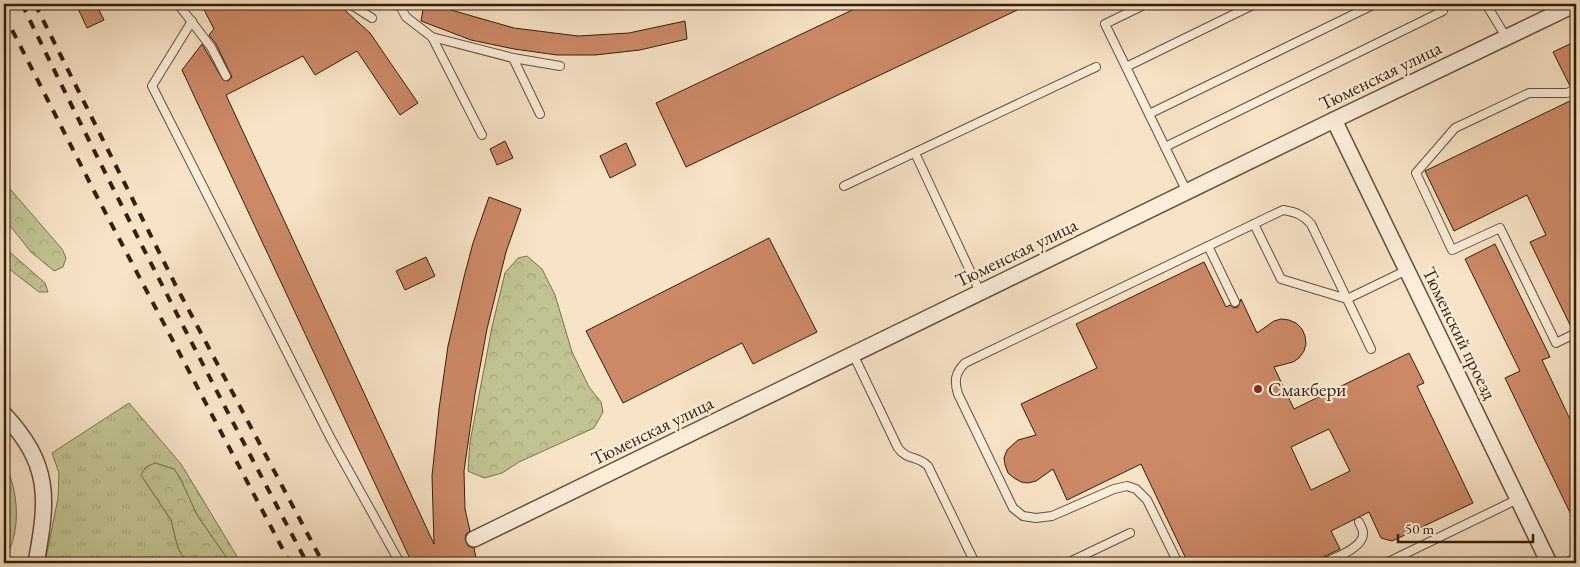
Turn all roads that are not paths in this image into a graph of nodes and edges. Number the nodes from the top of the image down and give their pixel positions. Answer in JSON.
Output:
{"nodes":[{"id":1,"x":178,"y":4,"type":"edge"},
{"id":2,"x":350,"y":4,"type":"edge"},
{"id":3,"x":400,"y":4,"type":"edge"},
{"id":4,"x":1146,"y":4,"type":"edge"},
{"id":5,"x":1255,"y":4,"type":"edge"},
{"id":6,"x":1375,"y":4,"type":"edge"},
{"id":7,"x":1439,"y":4,"type":"edge"},
{"id":8,"x":1486,"y":4,"type":"edge"},
{"id":9,"x":1576,"y":4,"type":"edge"},
{"id":10,"x":372,"y":18,"type":"dead end"},
{"id":11,"x":192,"y":21,"type":"junction"},
{"id":12,"x":432,"y":37,"type":"junction"},
{"id":13,"x":1506,"y":37,"type":"junction"},
{"id":14,"x":513,"y":58,"type":"junction"},
{"id":15,"x":560,"y":66,"type":"dead end"},
{"id":16,"x":1096,"y":67,"type":"dead end"},
{"id":17,"x":1126,"y":67,"type":"junction"},
{"id":18,"x":226,"y":76,"type":"dead end"},
{"id":19,"x":1576,"y":89,"type":"edge"},
{"id":20,"x":540,"y":114,"type":"dead end"},
{"id":21,"x":1149,"y":114,"type":"junction"},
{"id":22,"x":1334,"y":120,"type":"junction"},
{"id":23,"x":482,"y":135,"type":"dead end"},
{"id":24,"x":1165,"y":147,"type":"junction"},
{"id":25,"x":915,"y":152,"type":"junction"},
{"id":26,"x":844,"y":186,"type":"dead end"},
{"id":27,"x":1187,"y":192,"type":"junction"},
{"id":28,"x":1254,"y":224,"type":"junction"},
{"id":29,"x":1208,"y":246,"type":"junction"},
{"id":30,"x":1407,"y":270,"type":"junction"},
{"id":31,"x":980,"y":292,"type":"junction"},
{"id":32,"x":1347,"y":299,"type":"junction"},
{"id":33,"x":1235,"y":302,"type":"dead end"},
{"id":34,"x":1576,"y":333,"type":"edge"},
{"id":35,"x":1371,"y":349,"type":"dead end"},
{"id":36,"x":853,"y":354,"type":"junction"},
{"id":37,"x":4,"y":414,"type":"edge"},
{"id":38,"x":1518,"y":499,"type":"junction"},
{"id":39,"x":1359,"y":522,"type":"dead end"},
{"id":40,"x":1130,"y":533,"type":"dead end"},
{"id":41,"x":474,"y":539,"type":"dead end"},
{"id":42,"x":1576,"y":558,"type":"edge"},
{"id":43,"x":36,"y":563,"type":"edge"},
{"id":44,"x":400,"y":563,"type":"edge"},
{"id":45,"x":975,"y":563,"type":"edge"},
{"id":46,"x":1068,"y":563,"type":"edge"},
{"id":47,"x":1178,"y":563,"type":"edge"},
{"id":48,"x":1323,"y":563,"type":"edge"},
{"id":49,"x":1386,"y":563,"type":"edge"},
{"id":50,"x":1549,"y":563,"type":"edge"},
{"id":51,"x":1565,"y":563,"type":"edge"}],
"edges":[{"from":1,"to":11,"type":"lane"},
{"from":2,"to":10,"type":"lane"},
{"from":3,"to":12,"type":"lane"},
{"from":4,"to":17,"type":"lane"},
{"from":5,"to":17,"type":"lane"},
{"from":6,"to":21,"type":"lane"},
{"from":7,"to":24,"type":"lane"},
{"from":8,"to":13,"type":"lane"},
{"from":9,"to":13,"type":"street","name":"Тюменская улица"},
{"from":11,"to":18,"type":"lane"},
{"from":11,"to":44,"type":"lane"},
{"from":12,"to":14,"type":"lane"},
{"from":12,"to":23,"type":"lane"},
{"from":13,"to":22,"type":"street","name":"Тюменская улица"},
{"from":14,"to":15,"type":"lane"},
{"from":14,"to":20,"type":"lane"},
{"from":16,"to":25,"type":"lane"},
{"from":17,"to":21,"type":"lane"},
{"from":19,"to":34,"type":"lane"},
{"from":21,"to":24,"type":"lane"},
{"from":22,"to":27,"type":"street","name":"Тюменская улица"},
{"from":22,"to":30,"type":"street","name":"Тюменский проезд"},
{"from":24,"to":27,"type":"lane"},
{"from":25,"to":26,"type":"lane"},
{"from":25,"to":31,"type":"lane"},
{"from":27,"to":31,"type":"street","name":"Тюменская улица"},
{"from":28,"to":29,"type":"lane"},
{"from":28,"to":32,"type":"lane"},
{"from":28,"to":32,"type":"lane"},
{"from":29,"to":33,"type":"lane"},
{"from":29,"to":47,"type":"lane"},
{"from":30,"to":32,"type":"lane"},
{"from":30,"to":38,"type":"street","name":"Тюменский проезд"},
{"from":31,"to":36,"type":"street","name":"Тюменская улица"},
{"from":32,"to":35,"type":"lane"},
{"from":36,"to":41,"type":"street","name":"Тюменская улица"},
{"from":36,"to":45,"type":"lane"},
{"from":37,"to":43,"type":"street"},
{"from":38,"to":49,"type":"lane"},
{"from":38,"to":50,"type":"street","name":"Тюменский проезд"},
{"from":39,"to":48,"type":"lane"},
{"from":40,"to":46,"type":"lane"},
{"from":42,"to":51,"type":"lane"}]}
